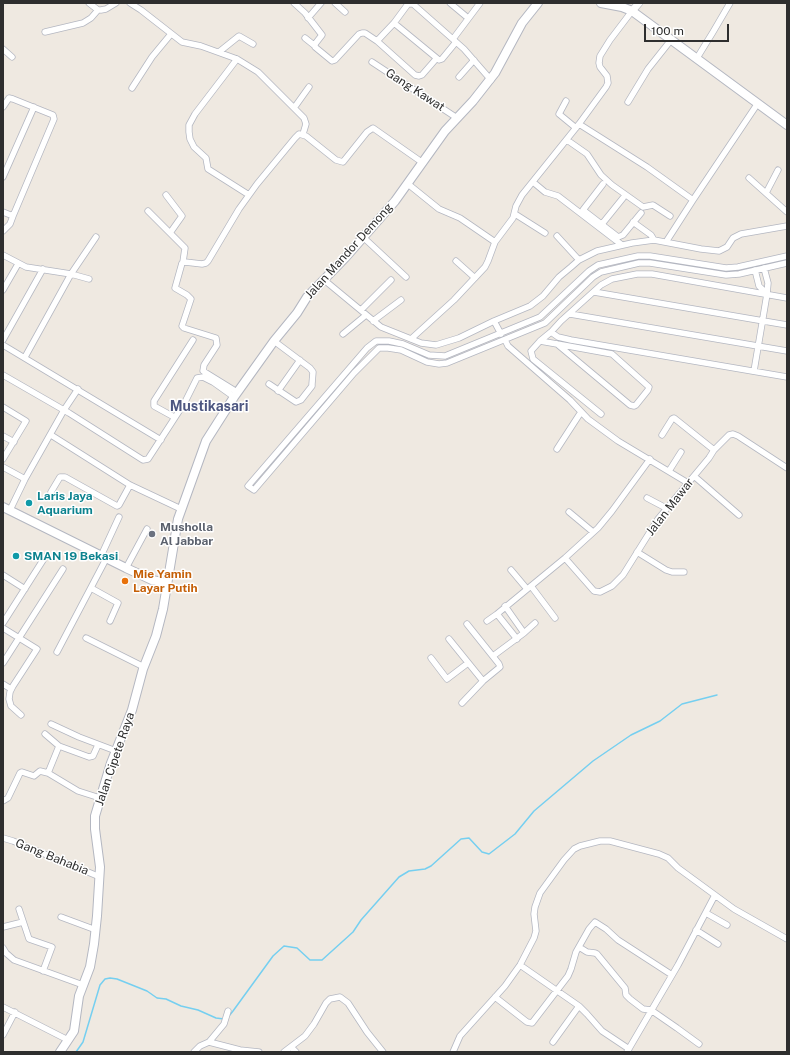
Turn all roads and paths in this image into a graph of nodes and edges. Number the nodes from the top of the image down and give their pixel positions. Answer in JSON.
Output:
{"nodes":[{"id":1,"x":89,"y":3,"type":"edge"},
{"id":2,"x":116,"y":3,"type":"edge"},
{"id":3,"x":130,"y":3,"type":"edge"},
{"id":4,"x":294,"y":3,"type":"edge"},
{"id":5,"x":321,"y":3,"type":"edge"},
{"id":6,"x":335,"y":3,"type":"edge"},
{"id":7,"x":450,"y":3,"type":"edge"},
{"id":8,"x":480,"y":3,"type":"edge"},
{"id":9,"x":538,"y":3,"type":"edge"},
{"id":10,"x":601,"y":3,"type":"edge"},
{"id":11,"x":639,"y":3,"type":"edge"},
{"id":12,"x":730,"y":3,"type":"edge"},
{"id":13,"x":414,"y":4,"type":"edge"},
{"id":14,"x":98,"y":10,"type":"junction"},
{"id":15,"x":632,"y":11,"type":"junction"},
{"id":16,"x":345,"y":12,"type":"dead end"},
{"id":17,"x":308,"y":18,"type":"junction"},
{"id":18,"x":468,"y":18,"type":"junction"},
{"id":19,"x":394,"y":23,"type":"junction"},
{"id":20,"x":45,"y":32,"type":"dead end"},
{"id":21,"x":172,"y":34,"type":"junction"},
{"id":22,"x":305,"y":38,"type":"dead end"},
{"id":23,"x":454,"y":40,"type":"junction"},
{"id":24,"x":671,"y":40,"type":"junction"},
{"id":25,"x":377,"y":41,"type":"junction"},
{"id":26,"x":253,"y":44,"type":"dead end"},
{"id":27,"x":314,"y":46,"type":"junction"},
{"id":28,"x":3,"y":49,"type":"edge"},
{"id":29,"x":219,"y":52,"type":"junction"},
{"id":30,"x":12,"y":57,"type":"dead end"},
{"id":31,"x":696,"y":58,"type":"junction"},
{"id":32,"x":237,"y":59,"type":"junction"},
{"id":33,"x":436,"y":59,"type":"junction"},
{"id":34,"x":474,"y":60,"type":"junction"},
{"id":35,"x":372,"y":62,"type":"dead end"},
{"id":36,"x":459,"y":78,"type":"dead end"},
{"id":37,"x":490,"y":80,"type":"junction"},
{"id":38,"x":310,"y":87,"type":"dead end"},
{"id":39,"x":132,"y":88,"type":"dead end"},
{"id":40,"x":566,"y":101,"type":"dead end"},
{"id":41,"x":628,"y":102,"type":"dead end"},
{"id":42,"x":758,"y":104,"type":"junction"},
{"id":43,"x":3,"y":107,"type":"edge"},
{"id":44,"x":34,"y":107,"type":"junction"},
{"id":45,"x":294,"y":108,"type":"junction"},
{"id":46,"x":458,"y":118,"type":"junction"},
{"id":47,"x":787,"y":125,"type":"edge"},
{"id":48,"x":578,"y":126,"type":"junction"},
{"id":49,"x":303,"y":134,"type":"junction"},
{"id":50,"x":567,"y":140,"type":"junction"},
{"id":51,"x":423,"y":163,"type":"junction"},
{"id":52,"x":778,"y":170,"type":"dead end"},
{"id":53,"x":3,"y":177,"type":"edge"},
{"id":54,"x":749,"y":178,"type":"dead end"},
{"id":55,"x":533,"y":182,"type":"junction"},
{"id":56,"x":408,"y":184,"type":"junction"},
{"id":57,"x":603,"y":184,"type":"dead end"},
{"id":58,"x":766,"y":193,"type":"junction"},
{"id":59,"x":166,"y":195,"type":"dead end"},
{"id":60,"x":249,"y":195,"type":"junction"},
{"id":61,"x":623,"y":198,"type":"dead end"},
{"id":62,"x":693,"y":200,"type":"junction"},
{"id":63,"x":148,"y":211,"type":"dead end"},
{"id":64,"x":3,"y":212,"type":"edge"},
{"id":65,"x":787,"y":212,"type":"edge"},
{"id":66,"x":640,"y":213,"type":"dead end"},
{"id":67,"x":515,"y":214,"type":"junction"},
{"id":68,"x":14,"y":216,"type":"junction"},
{"id":69,"x":670,"y":216,"type":"dead end"},
{"id":70,"x":634,"y":222,"type":"junction"},
{"id":71,"x":602,"y":224,"type":"junction"},
{"id":72,"x":787,"y":226,"type":"edge"},
{"id":73,"x":3,"y":231,"type":"edge"},
{"id":74,"x":170,"y":232,"type":"junction"},
{"id":75,"x":545,"y":232,"type":"dead end"},
{"id":76,"x":557,"y":236,"type":"dead end"},
{"id":77,"x":96,"y":237,"type":"dead end"},
{"id":78,"x":363,"y":237,"type":"junction"},
{"id":79,"x":654,"y":240,"type":"junction"},
{"id":80,"x":495,"y":242,"type":"junction"},
{"id":81,"x":666,"y":242,"type":"junction"},
{"id":82,"x":622,"y":245,"type":"junction"},
{"id":83,"x":3,"y":255,"type":"edge"},
{"id":84,"x":787,"y":256,"type":"edge"},
{"id":85,"x":579,"y":260,"type":"junction"},
{"id":86,"x":678,"y":260,"type":"junction"},
{"id":87,"x":456,"y":261,"type":"dead end"},
{"id":88,"x":183,"y":262,"type":"junction"},
{"id":89,"x":787,"y":263,"type":"edge"},
{"id":90,"x":18,"y":264,"type":"junction"},
{"id":91,"x":676,"y":267,"type":"junction"},
{"id":92,"x":764,"y":268,"type":"junction"},
{"id":93,"x":43,"y":270,"type":"junction"},
{"id":94,"x":756,"y":270,"type":"junction"},
{"id":95,"x":71,"y":274,"type":"junction"},
{"id":96,"x":585,"y":275,"type":"junction"},
{"id":97,"x":406,"y":277,"type":"dead end"},
{"id":98,"x":475,"y":278,"type":"junction"},
{"id":99,"x":89,"y":279,"type":"dead end"},
{"id":100,"x":323,"y":279,"type":"junction"},
{"id":101,"x":391,"y":280,"type":"dead end"},
{"id":102,"x":590,"y":280,"type":"junction"},
{"id":103,"x":3,"y":290,"type":"edge"},
{"id":104,"x":594,"y":292,"type":"junction"},
{"id":105,"x":767,"y":294,"type":"junction"},
{"id":106,"x":787,"y":298,"type":"edge"},
{"id":107,"x":401,"y":300,"type":"dead end"},
{"id":108,"x":361,"y":310,"type":"junction"},
{"id":109,"x":570,"y":314,"type":"junction"},
{"id":110,"x":366,"y":316,"type":"junction"},
{"id":111,"x":372,"y":321,"type":"junction"},
{"id":112,"x":494,"y":321,"type":"junction"},
{"id":113,"x":763,"y":321,"type":"junction"},
{"id":114,"x":787,"y":325,"type":"edge"},
{"id":115,"x":551,"y":332,"type":"junction"},
{"id":116,"x":343,"y":334,"type":"dead end"},
{"id":117,"x":501,"y":334,"type":"junction"},
{"id":118,"x":411,"y":339,"type":"junction"},
{"id":119,"x":3,"y":340,"type":"edge"},
{"id":120,"x":193,"y":340,"type":"dead end"},
{"id":121,"x":505,"y":340,"type":"junction"},
{"id":122,"x":274,"y":341,"type":"junction"},
{"id":123,"x":540,"y":341,"type":"junction"},
{"id":124,"x":557,"y":344,"type":"junction"},
{"id":125,"x":3,"y":345,"type":"edge"},
{"id":126,"x":758,"y":346,"type":"junction"},
{"id":127,"x":613,"y":347,"type":"junction"},
{"id":128,"x":787,"y":351,"type":"edge"},
{"id":129,"x":612,"y":354,"type":"junction"},
{"id":130,"x":25,"y":357,"type":"junction"},
{"id":131,"x":300,"y":360,"type":"junction"},
{"id":132,"x":351,"y":371,"type":"junction"},
{"id":133,"x":754,"y":371,"type":"junction"},
{"id":134,"x":3,"y":374,"type":"edge"},
{"id":135,"x":787,"y":377,"type":"edge"},
{"id":136,"x":269,"y":384,"type":"dead end"},
{"id":137,"x":78,"y":389,"type":"junction"},
{"id":138,"x":278,"y":391,"type":"junction"},
{"id":139,"x":235,"y":395,"type":"junction"},
{"id":140,"x":3,"y":407,"type":"edge"},
{"id":141,"x":64,"y":410,"type":"junction"},
{"id":142,"x":581,"y":412,"type":"junction"},
{"id":143,"x":601,"y":414,"type":"dead end"},
{"id":144,"x":174,"y":417,"type":"junction"},
{"id":145,"x":51,"y":435,"type":"junction"},
{"id":146,"x":662,"y":435,"type":"dead end"},
{"id":147,"x":3,"y":436,"type":"edge"},
{"id":148,"x":161,"y":440,"type":"junction"},
{"id":149,"x":14,"y":442,"type":"junction"},
{"id":150,"x":558,"y":449,"type":"dead end"},
{"id":151,"x":714,"y":450,"type":"junction"},
{"id":152,"x":681,"y":452,"type":"dead end"},
{"id":153,"x":3,"y":459,"type":"edge"},
{"id":154,"x":650,"y":459,"type":"junction"},
{"id":155,"x":3,"y":467,"type":"edge"},
{"id":156,"x":787,"y":468,"type":"edge"},
{"id":157,"x":669,"y":471,"type":"junction"},
{"id":158,"x":694,"y":476,"type":"junction"},
{"id":159,"x":25,"y":479,"type":"junction"},
{"id":160,"x":688,"y":483,"type":"junction"},
{"id":161,"x":130,"y":485,"type":"junction"},
{"id":162,"x":51,"y":492,"type":"dead end"},
{"id":163,"x":647,"y":498,"type":"dead end"},
{"id":164,"x":666,"y":508,"type":"junction"},
{"id":165,"x":6,"y":509,"type":"edge"},
{"id":166,"x":181,"y":509,"type":"junction"},
{"id":167,"x":569,"y":512,"type":"dead end"},
{"id":168,"x":739,"y":515,"type":"dead end"},
{"id":169,"x":119,"y":517,"type":"dead end"},
{"id":170,"x":147,"y":529,"type":"dead end"},
{"id":171,"x":593,"y":532,"type":"junction"},
{"id":172,"x":637,"y":552,"type":"junction"},
{"id":173,"x":45,"y":557,"type":"dead end"},
{"id":174,"x":103,"y":557,"type":"junction"},
{"id":175,"x":565,"y":558,"type":"junction"},
{"id":176,"x":126,"y":568,"type":"junction"},
{"id":177,"x":63,"y":569,"type":"dead end"},
{"id":178,"x":511,"y":570,"type":"dead end"},
{"id":179,"x":684,"y":572,"type":"dead end"},
{"id":180,"x":4,"y":578,"type":"edge"},
{"id":181,"x":166,"y":583,"type":"junction"},
{"id":182,"x":529,"y":587,"type":"junction"},
{"id":183,"x":91,"y":588,"type":"junction"},
{"id":184,"x":25,"y":589,"type":"junction"},
{"id":185,"x":505,"y":606,"type":"junction"},
{"id":186,"x":497,"y":614,"type":"junction"},
{"id":187,"x":555,"y":618,"type":"dead end"},
{"id":188,"x":110,"y":621,"type":"dead end"},
{"id":189,"x":487,"y":621,"type":"dead end"},
{"id":190,"x":3,"y":623,"type":"edge"},
{"id":191,"x":535,"y":623,"type":"dead end"},
{"id":192,"x":467,"y":624,"type":"dead end"},
{"id":193,"x":3,"y":628,"type":"edge"},
{"id":194,"x":524,"y":632,"type":"junction"},
{"id":195,"x":86,"y":638,"type":"dead end"},
{"id":196,"x":516,"y":638,"type":"junction"},
{"id":197,"x":20,"y":639,"type":"junction"},
{"id":198,"x":450,"y":639,"type":"dead end"},
{"id":199,"x":57,"y":652,"type":"dead end"},
{"id":200,"x":493,"y":656,"type":"junction"},
{"id":201,"x":431,"y":658,"type":"dead end"},
{"id":202,"x":468,"y":663,"type":"junction"},
{"id":203,"x":3,"y":664,"type":"edge"},
{"id":204,"x":144,"y":667,"type":"junction"},
{"id":205,"x":483,"y":681,"type":"junction"},
{"id":206,"x":3,"y":684,"type":"edge"},
{"id":207,"x":11,"y":689,"type":"junction"},
{"id":208,"x":462,"y":702,"type":"dead end"},
{"id":209,"x":21,"y":715,"type":"dead end"},
{"id":210,"x":51,"y":724,"type":"dead end"},
{"id":211,"x":45,"y":734,"type":"dead end"},
{"id":212,"x":98,"y":744,"type":"junction"},
{"id":213,"x":59,"y":746,"type":"junction"},
{"id":214,"x":116,"y":751,"type":"junction"},
{"id":215,"x":48,"y":773,"type":"junction"},
{"id":216,"x":100,"y":798,"type":"junction"},
{"id":217,"x":5,"y":799,"type":"edge"},
{"id":218,"x":3,"y":838,"type":"edge"},
{"id":219,"x":100,"y":877,"type":"junction"},
{"id":220,"x":715,"y":895,"type":"junction"},
{"id":221,"x":19,"y":909,"type":"dead end"},
{"id":222,"x":706,"y":914,"type":"junction"},
{"id":223,"x":61,"y":917,"type":"dead end"},
{"id":224,"x":23,"y":922,"type":"junction"},
{"id":225,"x":727,"y":925,"type":"dead end"},
{"id":226,"x":3,"y":927,"type":"edge"},
{"id":227,"x":96,"y":930,"type":"junction"},
{"id":228,"x":696,"y":930,"type":"junction"},
{"id":229,"x":787,"y":939,"type":"edge"},
{"id":230,"x":718,"y":944,"type":"dead end"},
{"id":231,"x":579,"y":947,"type":"junction"},
{"id":232,"x":3,"y":948,"type":"edge"},
{"id":233,"x":520,"y":965,"type":"junction"},
{"id":234,"x":43,"y":971,"type":"junction"},
{"id":235,"x":672,"y":975,"type":"junction"},
{"id":236,"x":83,"y":985,"type":"junction"},
{"id":237,"x":557,"y":990,"type":"junction"},
{"id":238,"x":496,"y":997,"type":"junction"},
{"id":239,"x":3,"y":1006,"type":"edge"},
{"id":240,"x":579,"y":1006,"type":"junction"},
{"id":241,"x":651,"y":1010,"type":"junction"},
{"id":242,"x":228,"y":1011,"type":"dead end"},
{"id":243,"x":15,"y":1012,"type":"junction"},
{"id":244,"x":3,"y":1035,"type":"edge"},
{"id":245,"x":68,"y":1040,"type":"junction"},
{"id":246,"x":209,"y":1042,"type":"junction"},
{"id":247,"x":552,"y":1042,"type":"dead end"},
{"id":248,"x":699,"y":1044,"type":"dead end"},
{"id":249,"x":291,"y":1047,"type":"junction"},
{"id":250,"x":628,"y":1051,"type":"edge"},
{"id":251,"x":60,"y":1052,"type":"edge"},
{"id":252,"x":194,"y":1052,"type":"edge"},
{"id":253,"x":254,"y":1052,"type":"edge"},
{"id":254,"x":259,"y":1052,"type":"edge"},
{"id":255,"x":284,"y":1052,"type":"edge"},
{"id":256,"x":296,"y":1052,"type":"edge"},
{"id":257,"x":383,"y":1052,"type":"edge"},
{"id":258,"x":453,"y":1052,"type":"edge"}],
"edges":[{"from":1,"to":14,"type":"street"},
{"from":2,"to":14,"type":"street"},
{"from":3,"to":21,"type":"street"},
{"from":4,"to":17,"type":"street"},
{"from":5,"to":17,"type":"street"},
{"from":6,"to":16,"type":"street"},
{"from":7,"to":18,"type":"street"},
{"from":8,"to":18,"type":"street"},
{"from":9,"to":37,"type":"main road","name":"Jalan Mandor Demong"},
{"from":10,"to":15,"type":"main road"},
{"from":11,"to":15,"type":"street"},
{"from":12,"to":31,"type":"street"},
{"from":13,"to":19,"type":"street"},
{"from":13,"to":23,"type":"street"},
{"from":14,"to":20,"type":"street"},
{"from":15,"to":24,"type":"main road"},
{"from":15,"to":48,"type":"street"},
{"from":17,"to":27,"type":"street"},
{"from":18,"to":23,"type":"street"},
{"from":19,"to":25,"type":"street"},
{"from":19,"to":33,"type":"street"},
{"from":21,"to":29,"type":"street"},
{"from":21,"to":39,"type":"street"},
{"from":22,"to":27,"type":"street"},
{"from":23,"to":33,"type":"street"},
{"from":23,"to":34,"type":"street"},
{"from":24,"to":31,"type":"main road"},
{"from":24,"to":41,"type":"street"},
{"from":25,"to":27,"type":"street"},
{"from":25,"to":33,"type":"street"},
{"from":26,"to":29,"type":"street"},
{"from":28,"to":30,"type":"street"},
{"from":29,"to":32,"type":"street"},
{"from":31,"to":42,"type":"main road"},
{"from":32,"to":45,"type":"street"},
{"from":32,"to":60,"type":"street"},
{"from":34,"to":36,"type":"street"},
{"from":34,"to":37,"type":"street"},
{"from":35,"to":46,"type":"street","name":"Gang Kawat"},
{"from":37,"to":46,"type":"main road","name":"Jalan Mandor Demong"},
{"from":38,"to":45,"type":"street"},
{"from":40,"to":48,"type":"street"},
{"from":42,"to":47,"type":"main road"},
{"from":42,"to":62,"type":"street"},
{"from":43,"to":44,"type":"street"},
{"from":44,"to":53,"type":"street"},
{"from":44,"to":68,"type":"street"},
{"from":45,"to":49,"type":"street"},
{"from":46,"to":51,"type":"main road","name":"Jalan Mandor Demong"},
{"from":48,"to":50,"type":"street"},
{"from":48,"to":62,"type":"street"},
{"from":49,"to":51,"type":"street"},
{"from":49,"to":60,"type":"street"},
{"from":50,"to":55,"type":"street"},
{"from":50,"to":69,"type":"street"},
{"from":51,"to":56,"type":"main road","name":"Jalan Mandor Demong"},
{"from":52,"to":58,"type":"street"},
{"from":54,"to":58,"type":"street"},
{"from":55,"to":67,"type":"street"},
{"from":55,"to":82,"type":"street"},
{"from":56,"to":78,"type":"main road","name":"Jalan Mandor Demong"},
{"from":56,"to":80,"type":"street"},
{"from":57,"to":71,"type":"street"},
{"from":58,"to":65,"type":"street"},
{"from":59,"to":74,"type":"street"},
{"from":60,"to":88,"type":"street"},
{"from":61,"to":71,"type":"street"},
{"from":62,"to":81,"type":"street"},
{"from":63,"to":74,"type":"street"},
{"from":64,"to":68,"type":"street"},
{"from":66,"to":70,"type":"street"},
{"from":67,"to":75,"type":"street"},
{"from":67,"to":80,"type":"street"},
{"from":68,"to":73,"type":"street"},
{"from":70,"to":71,"type":"street"},
{"from":70,"to":79,"type":"street"},
{"from":72,"to":81,"type":"street"},
{"from":74,"to":88,"type":"street"},
{"from":76,"to":85,"type":"street"},
{"from":77,"to":95,"type":"street"},
{"from":78,"to":97,"type":"street"},
{"from":78,"to":100,"type":"main road","name":"Jalan Mandor Demong"},
{"from":79,"to":81,"type":"street"},
{"from":79,"to":82,"type":"street"},
{"from":80,"to":98,"type":"street"},
{"from":82,"to":85,"type":"street"},
{"from":83,"to":90,"type":"street"},
{"from":84,"to":86,"type":"street"},
{"from":85,"to":112,"type":"street"},
{"from":86,"to":91,"type":"street"},
{"from":86,"to":96,"type":"street"},
{"from":87,"to":98,"type":"street"},
{"from":88,"to":139,"type":"street"},
{"from":89,"to":92,"type":"street"},
{"from":90,"to":93,"type":"street"},
{"from":90,"to":103,"type":"street"},
{"from":91,"to":94,"type":"street"},
{"from":91,"to":102,"type":"street"},
{"from":92,"to":94,"type":"street"},
{"from":92,"to":105,"type":"street"},
{"from":93,"to":95,"type":"street"},
{"from":93,"to":119,"type":"street"},
{"from":94,"to":105,"type":"street"},
{"from":95,"to":99,"type":"street"},
{"from":95,"to":130,"type":"street"},
{"from":96,"to":102,"type":"street"},
{"from":96,"to":117,"type":"street"},
{"from":98,"to":118,"type":"street"},
{"from":100,"to":108,"type":"street"},
{"from":100,"to":122,"type":"main road","name":"Jalan Mandor Demong"},
{"from":101,"to":108,"type":"street"},
{"from":102,"to":121,"type":"street"},
{"from":104,"to":105,"type":"street"},
{"from":104,"to":109,"type":"street"},
{"from":104,"to":113,"type":"street"},
{"from":105,"to":106,"type":"street"},
{"from":105,"to":113,"type":"street"},
{"from":107,"to":111,"type":"street"},
{"from":108,"to":110,"type":"street"},
{"from":109,"to":115,"type":"street"},
{"from":109,"to":126,"type":"street"},
{"from":110,"to":111,"type":"street"},
{"from":110,"to":116,"type":"street"},
{"from":111,"to":118,"type":"street"},
{"from":112,"to":117,"type":"street"},
{"from":112,"to":118,"type":"street"},
{"from":113,"to":114,"type":"street"},
{"from":113,"to":126,"type":"street"},
{"from":115,"to":123,"type":"street"},
{"from":115,"to":127,"type":"street"},
{"from":117,"to":132,"type":"street"},
{"from":120,"to":144,"type":"street"},
{"from":121,"to":132,"type":"street"},
{"from":121,"to":142,"type":"street"},
{"from":122,"to":131,"type":"street"},
{"from":122,"to":139,"type":"main road","name":"Jalan Mandor Demong"},
{"from":123,"to":124,"type":"street"},
{"from":123,"to":143,"type":"street"},
{"from":124,"to":129,"type":"street"},
{"from":124,"to":129,"type":"street"},
{"from":125,"to":130,"type":"street"},
{"from":126,"to":128,"type":"street"},
{"from":126,"to":133,"type":"street"},
{"from":127,"to":129,"type":"street"},
{"from":127,"to":133,"type":"street"},
{"from":130,"to":137,"type":"street"},
{"from":131,"to":138,"type":"street"},
{"from":131,"to":138,"type":"street"},
{"from":132,"to":132,"type":"street"},
{"from":133,"to":135,"type":"street"},
{"from":134,"to":141,"type":"street"},
{"from":136,"to":138,"type":"street"},
{"from":137,"to":141,"type":"street"},
{"from":137,"to":148,"type":"street"},
{"from":139,"to":144,"type":"street"},
{"from":139,"to":166,"type":"main road","name":"Jalan Mandor Demong"},
{"from":140,"to":149,"type":"street"},
{"from":141,"to":145,"type":"street"},
{"from":141,"to":148,"type":"street"},
{"from":142,"to":150,"type":"street"},
{"from":142,"to":154,"type":"street"},
{"from":144,"to":148,"type":"street"},
{"from":145,"to":159,"type":"street"},
{"from":145,"to":161,"type":"street"},
{"from":146,"to":151,"type":"street"},
{"from":147,"to":149,"type":"street"},
{"from":149,"to":153,"type":"street"},
{"from":151,"to":156,"type":"street","name":"Jalan Mawar"},
{"from":151,"to":158,"type":"street","name":"Jalan Mawar"},
{"from":152,"to":157,"type":"street"},
{"from":154,"to":157,"type":"street"},
{"from":154,"to":171,"type":"street"},
{"from":155,"to":159,"type":"street"},
{"from":157,"to":160,"type":"street"},
{"from":158,"to":160,"type":"street","name":"Jalan Mawar"},
{"from":158,"to":168,"type":"street"},
{"from":159,"to":165,"type":"street"},
{"from":160,"to":164,"type":"street","name":"Jalan Mawar"},
{"from":161,"to":162,"type":"street"},
{"from":161,"to":166,"type":"street"},
{"from":163,"to":164,"type":"street"},
{"from":164,"to":172,"type":"street","name":"Jalan Mawar"},
{"from":165,"to":174,"type":"main road"},
{"from":166,"to":181,"type":"main road","name":"Jalan Mandor Demong"},
{"from":167,"to":171,"type":"street"},
{"from":169,"to":174,"type":"street"},
{"from":170,"to":176,"type":"street"},
{"from":171,"to":175,"type":"street"},
{"from":172,"to":175,"type":"street","name":"Jalan Mawar"},
{"from":172,"to":179,"type":"street"},
{"from":173,"to":184,"type":"street"},
{"from":174,"to":176,"type":"main road"},
{"from":174,"to":183,"type":"street"},
{"from":175,"to":182,"type":"street"},
{"from":176,"to":181,"type":"main road"},
{"from":177,"to":197,"type":"street"},
{"from":178,"to":182,"type":"street"},
{"from":180,"to":184,"type":"street"},
{"from":181,"to":204,"type":"main road","name":"Jalan Cipete Raya"},
{"from":182,"to":185,"type":"street"},
{"from":182,"to":187,"type":"street"},
{"from":183,"to":188,"type":"street"},
{"from":183,"to":199,"type":"street"},
{"from":184,"to":190,"type":"street"},
{"from":185,"to":186,"type":"street"},
{"from":185,"to":194,"type":"street"},
{"from":186,"to":189,"type":"street"},
{"from":186,"to":196,"type":"street"},
{"from":191,"to":194,"type":"street"},
{"from":192,"to":200,"type":"street"},
{"from":193,"to":197,"type":"street"},
{"from":194,"to":196,"type":"street"},
{"from":195,"to":204,"type":"street"},
{"from":196,"to":200,"type":"street"},
{"from":197,"to":203,"type":"street"},
{"from":197,"to":207,"type":"street"},
{"from":198,"to":202,"type":"street"},
{"from":200,"to":205,"type":"street"},
{"from":201,"to":202,"type":"street"},
{"from":202,"to":205,"type":"street"},
{"from":204,"to":214,"type":"main road","name":"Jalan Cipete Raya"},
{"from":205,"to":208,"type":"street"},
{"from":206,"to":207,"type":"street"},
{"from":207,"to":209,"type":"street"},
{"from":210,"to":212,"type":"street"},
{"from":211,"to":213,"type":"street"},
{"from":212,"to":213,"type":"street"},
{"from":212,"to":214,"type":"street"},
{"from":213,"to":215,"type":"street"},
{"from":214,"to":216,"type":"main road","name":"Jalan Cipete Raya"},
{"from":215,"to":216,"type":"street"},
{"from":215,"to":217,"type":"street"},
{"from":216,"to":219,"type":"main road","name":"Jalan Cipete Raya"},
{"from":218,"to":219,"type":"street","name":"Gang Bahabia"},
{"from":219,"to":227,"type":"main road","name":"Jalan Cipete Raya"},
{"from":220,"to":222,"type":"street"},
{"from":220,"to":229,"type":"street"},
{"from":220,"to":233,"type":"street"},
{"from":221,"to":224,"type":"street"},
{"from":222,"to":225,"type":"street"},
{"from":222,"to":228,"type":"street"},
{"from":223,"to":227,"type":"street"},
{"from":224,"to":226,"type":"street"},
{"from":224,"to":234,"type":"street"},
{"from":227,"to":236,"type":"main road","name":"Jalan Cipete Raya"},
{"from":228,"to":230,"type":"street"},
{"from":228,"to":235,"type":"street"},
{"from":231,"to":235,"type":"street"},
{"from":231,"to":237,"type":"street"},
{"from":231,"to":241,"type":"street"},
{"from":232,"to":234,"type":"street"},
{"from":233,"to":237,"type":"street"},
{"from":233,"to":238,"type":"street"},
{"from":234,"to":236,"type":"street"},
{"from":235,"to":241,"type":"street"},
{"from":236,"to":245,"type":"main road","name":"Jalan Cipete Raya"},
{"from":237,"to":238,"type":"street"},
{"from":237,"to":240,"type":"street"},
{"from":238,"to":258,"type":"street"},
{"from":239,"to":243,"type":"street"},
{"from":240,"to":247,"type":"street"},
{"from":240,"to":250,"type":"street"},
{"from":241,"to":248,"type":"street"},
{"from":241,"to":250,"type":"street"},
{"from":242,"to":246,"type":"street"},
{"from":243,"to":244,"type":"street"},
{"from":243,"to":245,"type":"street"},
{"from":245,"to":251,"type":"main road","name":"Jalan Cipete Raya"},
{"from":246,"to":252,"type":"street"},
{"from":246,"to":253,"type":"street"},
{"from":249,"to":255,"type":"street"},
{"from":249,"to":256,"type":"street"},
{"from":249,"to":257,"type":"street"},
{"from":253,"to":254,"type":"street"}]}
